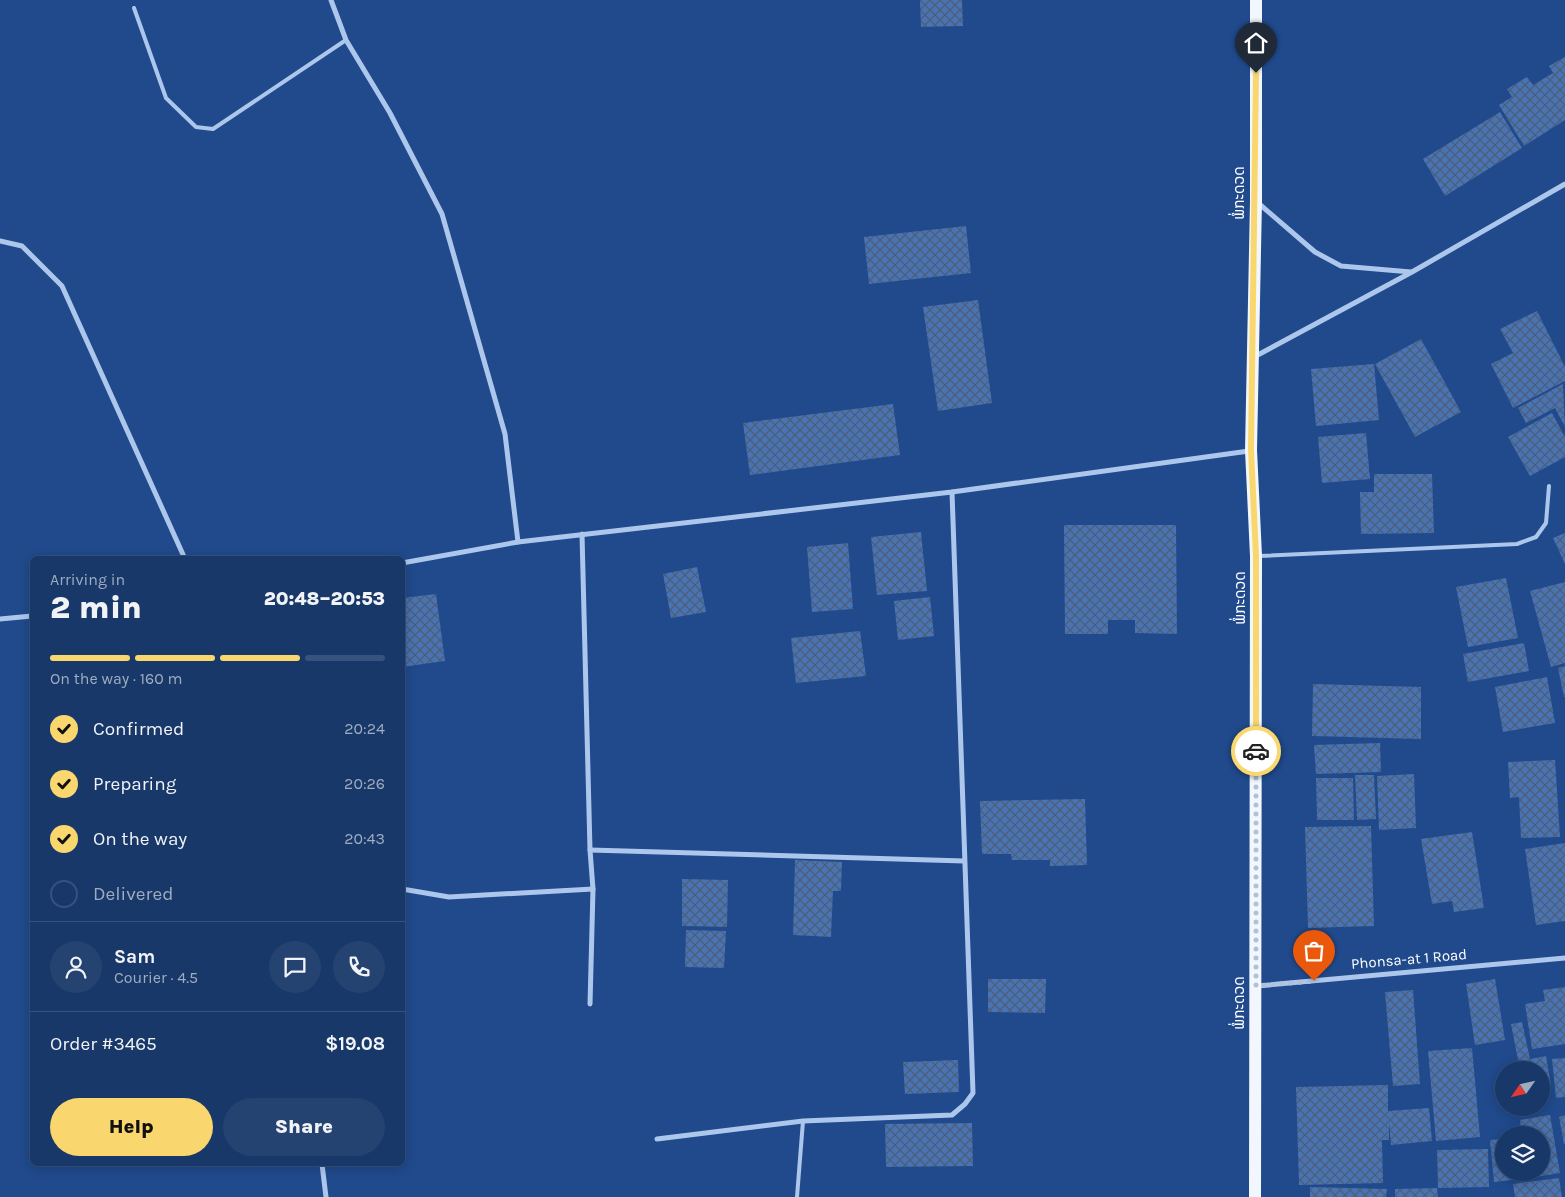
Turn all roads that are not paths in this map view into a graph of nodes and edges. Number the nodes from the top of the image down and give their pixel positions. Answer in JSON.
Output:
{"nodes":[{"id":1,"x":331,"y":0,"type":"edge"},
{"id":2,"x":1256,"y":0,"type":"edge"},
{"id":3,"x":134,"y":8,"type":"dead end"},
{"id":4,"x":346,"y":40,"type":"junction"},
{"id":5,"x":1565,"y":184,"type":"edge"},
{"id":6,"x":1256,"y":201,"type":"junction"},
{"id":7,"x":0,"y":241,"type":"edge"},
{"id":8,"x":1412,"y":272,"type":"junction"},
{"id":9,"x":1254,"y":357,"type":"junction"},
{"id":10,"x":1251,"y":450,"type":"junction"},
{"id":11,"x":1549,"y":486,"type":"dead end"},
{"id":12,"x":952,"y":492,"type":"junction"},
{"id":13,"x":582,"y":534,"type":"junction"},
{"id":14,"x":518,"y":542,"type":"junction"},
{"id":15,"x":184,"y":556,"type":"edge"},
{"id":16,"x":1256,"y":556,"type":"junction"},
{"id":17,"x":405,"y":562,"type":"edge"},
{"id":18,"x":30,"y":616,"type":"edge"},
{"id":19,"x":0,"y":619,"type":"edge"},
{"id":20,"x":590,"y":850,"type":"junction"},
{"id":21,"x":964,"y":861,"type":"junction"},
{"id":22,"x":593,"y":889,"type":"junction"},
{"id":23,"x":405,"y":890,"type":"edge"},
{"id":24,"x":1565,"y":958,"type":"edge"},
{"id":25,"x":1256,"y":986,"type":"junction"},
{"id":26,"x":590,"y":1004,"type":"dead end"},
{"id":27,"x":803,"y":1121,"type":"junction"},
{"id":28,"x":657,"y":1139,"type":"dead end"},
{"id":29,"x":322,"y":1166,"type":"edge"},
{"id":30,"x":326,"y":1197,"type":"edge"},
{"id":31,"x":797,"y":1197,"type":"edge"},
{"id":32,"x":1255,"y":1197,"type":"edge"}],
"edges":[{"from":1,"to":4,"type":"street"},
{"from":2,"to":6,"type":"main road","name":"ພໍ່ກະດວດ"},
{"from":3,"to":4,"type":"lane"},
{"from":4,"to":14,"type":"street"},
{"from":5,"to":8,"type":"street"},
{"from":6,"to":8,"type":"street"},
{"from":6,"to":9,"type":"main road","name":"ພໍ່ກະດວດ"},
{"from":7,"to":15,"type":"street"},
{"from":8,"to":9,"type":"street"},
{"from":9,"to":10,"type":"main road","name":"ພໍ່ກະດວດ"},
{"from":10,"to":12,"type":"street"},
{"from":10,"to":16,"type":"main road","name":"ພໍ່ກະດວດ"},
{"from":11,"to":16,"type":"lane"},
{"from":12,"to":13,"type":"street"},
{"from":12,"to":21,"type":"street"},
{"from":13,"to":14,"type":"street"},
{"from":13,"to":20,"type":"street"},
{"from":14,"to":17,"type":"street"},
{"from":16,"to":25,"type":"main road","name":"ພໍ່ກະດວດ"},
{"from":18,"to":19,"type":"street"},
{"from":20,"to":21,"type":"street"},
{"from":20,"to":22,"type":"street"},
{"from":21,"to":27,"type":"street"},
{"from":22,"to":23,"type":"street"},
{"from":22,"to":26,"type":"street"},
{"from":24,"to":25,"type":"street","name":"Phonsa-at 1 Road"},
{"from":25,"to":32,"type":"main road","name":"ພໍ່ກະດວດ"},
{"from":27,"to":28,"type":"street"},
{"from":27,"to":31,"type":"lane"},
{"from":29,"to":30,"type":"street"}]}
